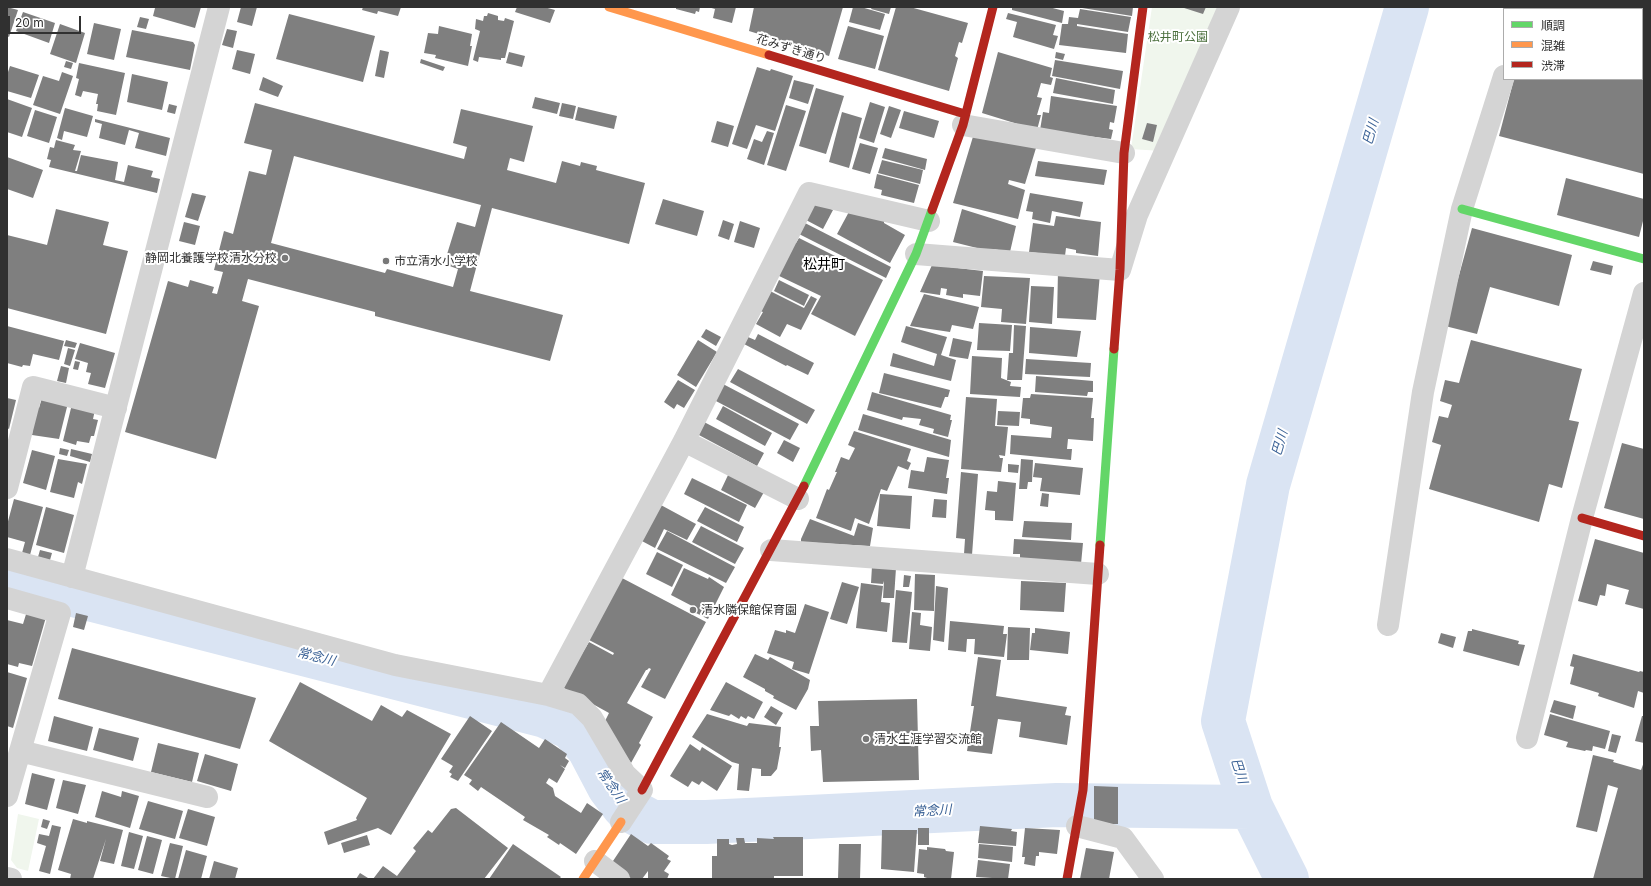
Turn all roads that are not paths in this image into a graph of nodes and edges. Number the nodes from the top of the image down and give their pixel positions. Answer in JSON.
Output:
{"nodes":[{"id":1,"x":219,"y":7,"type":"edge"},
{"id":2,"x":609,"y":7,"type":"edge"},
{"id":3,"x":993,"y":7,"type":"edge"},
{"id":4,"x":1142,"y":7,"type":"edge"},
{"id":5,"x":1229,"y":7,"type":"edge"},
{"id":6,"x":644,"y":12,"type":"edge"},
{"id":7,"x":1503,"y":79,"type":"edge"},
{"id":8,"x":964,"y":119,"type":"junction"},
{"id":9,"x":1124,"y":153,"type":"junction"},
{"id":10,"x":1462,"y":209,"type":"junction"},
{"id":11,"x":928,"y":221,"type":"junction"},
{"id":12,"x":916,"y":254,"type":"junction"},
{"id":13,"x":1644,"y":259,"type":"edge"},
{"id":14,"x":1120,"y":270,"type":"junction"},
{"id":15,"x":1644,"y":293,"type":"edge"},
{"id":16,"x":116,"y":408,"type":"junction"},
{"id":17,"x":684,"y":441,"type":"junction"},
{"id":18,"x":7,"y":488,"type":"edge"},
{"id":19,"x":798,"y":499,"type":"junction"},
{"id":20,"x":1582,"y":518,"type":"junction"},
{"id":21,"x":1644,"y":536,"type":"edge"},
{"id":22,"x":771,"y":550,"type":"junction"},
{"id":23,"x":7,"y":559,"type":"edge"},
{"id":24,"x":1098,"y":574,"type":"junction"},
{"id":25,"x":72,"y":577,"type":"junction"},
{"id":26,"x":7,"y":598,"type":"edge"},
{"id":27,"x":1388,"y":625,"type":"dead end"},
{"id":28,"x":548,"y":695,"type":"junction"},
{"id":29,"x":1527,"y":738,"type":"dead end"},
{"id":30,"x":20,"y":751,"type":"junction"},
{"id":31,"x":642,"y":790,"type":"junction"},
{"id":32,"x":7,"y":796,"type":"edge"},
{"id":33,"x":207,"y":797,"type":"dead end"},
{"id":34,"x":621,"y":822,"type":"joint"},
{"id":35,"x":1077,"y":826,"type":"junction"},
{"id":36,"x":595,"y":861,"type":"junction"},
{"id":37,"x":7,"y":878,"type":"edge"},
{"id":38,"x":11,"y":879,"type":"edge"},
{"id":39,"x":583,"y":879,"type":"edge"},
{"id":40,"x":619,"y":879,"type":"edge"},
{"id":41,"x":1067,"y":879,"type":"edge"},
{"id":42,"x":1153,"y":879,"type":"edge"}],
"edges":[{"from":1,"to":16,"type":"street"},
{"from":2,"to":6,"type":"street","name":"花みずき通り"},
{"from":3,"to":8,"type":"street"},
{"from":4,"to":9,"type":"street"},
{"from":5,"to":14,"type":"street"},
{"from":6,"to":8,"type":"street","name":"花みずき通り"},
{"from":7,"to":10,"type":"street"},
{"from":8,"to":9,"type":"street"},
{"from":8,"to":11,"type":"street"},
{"from":9,"to":14,"type":"street"},
{"from":10,"to":13,"type":"street"},
{"from":10,"to":27,"type":"street"},
{"from":11,"to":12,"type":"street"},
{"from":11,"to":17,"type":"street"},
{"from":12,"to":14,"type":"street"},
{"from":12,"to":19,"type":"street"},
{"from":14,"to":24,"type":"street"},
{"from":15,"to":20,"type":"street"},
{"from":16,"to":18,"type":"street"},
{"from":16,"to":25,"type":"street"},
{"from":17,"to":19,"type":"street"},
{"from":17,"to":28,"type":"street"},
{"from":19,"to":22,"type":"street"},
{"from":20,"to":21,"type":"street"},
{"from":20,"to":29,"type":"street"},
{"from":22,"to":24,"type":"street"},
{"from":22,"to":31,"type":"street"},
{"from":23,"to":25,"type":"street"},
{"from":24,"to":35,"type":"street"},
{"from":25,"to":28,"type":"street"},
{"from":26,"to":30,"type":"street"},
{"from":28,"to":31,"type":"street"},
{"from":30,"to":32,"type":"street"},
{"from":30,"to":33,"type":"street"},
{"from":31,"to":34,"type":"street"},
{"from":34,"to":36,"type":"street"},
{"from":35,"to":41,"type":"street"},
{"from":35,"to":42,"type":"street"},
{"from":36,"to":39,"type":"street"},
{"from":36,"to":40,"type":"street"},
{"from":37,"to":38,"type":"street"}]}
